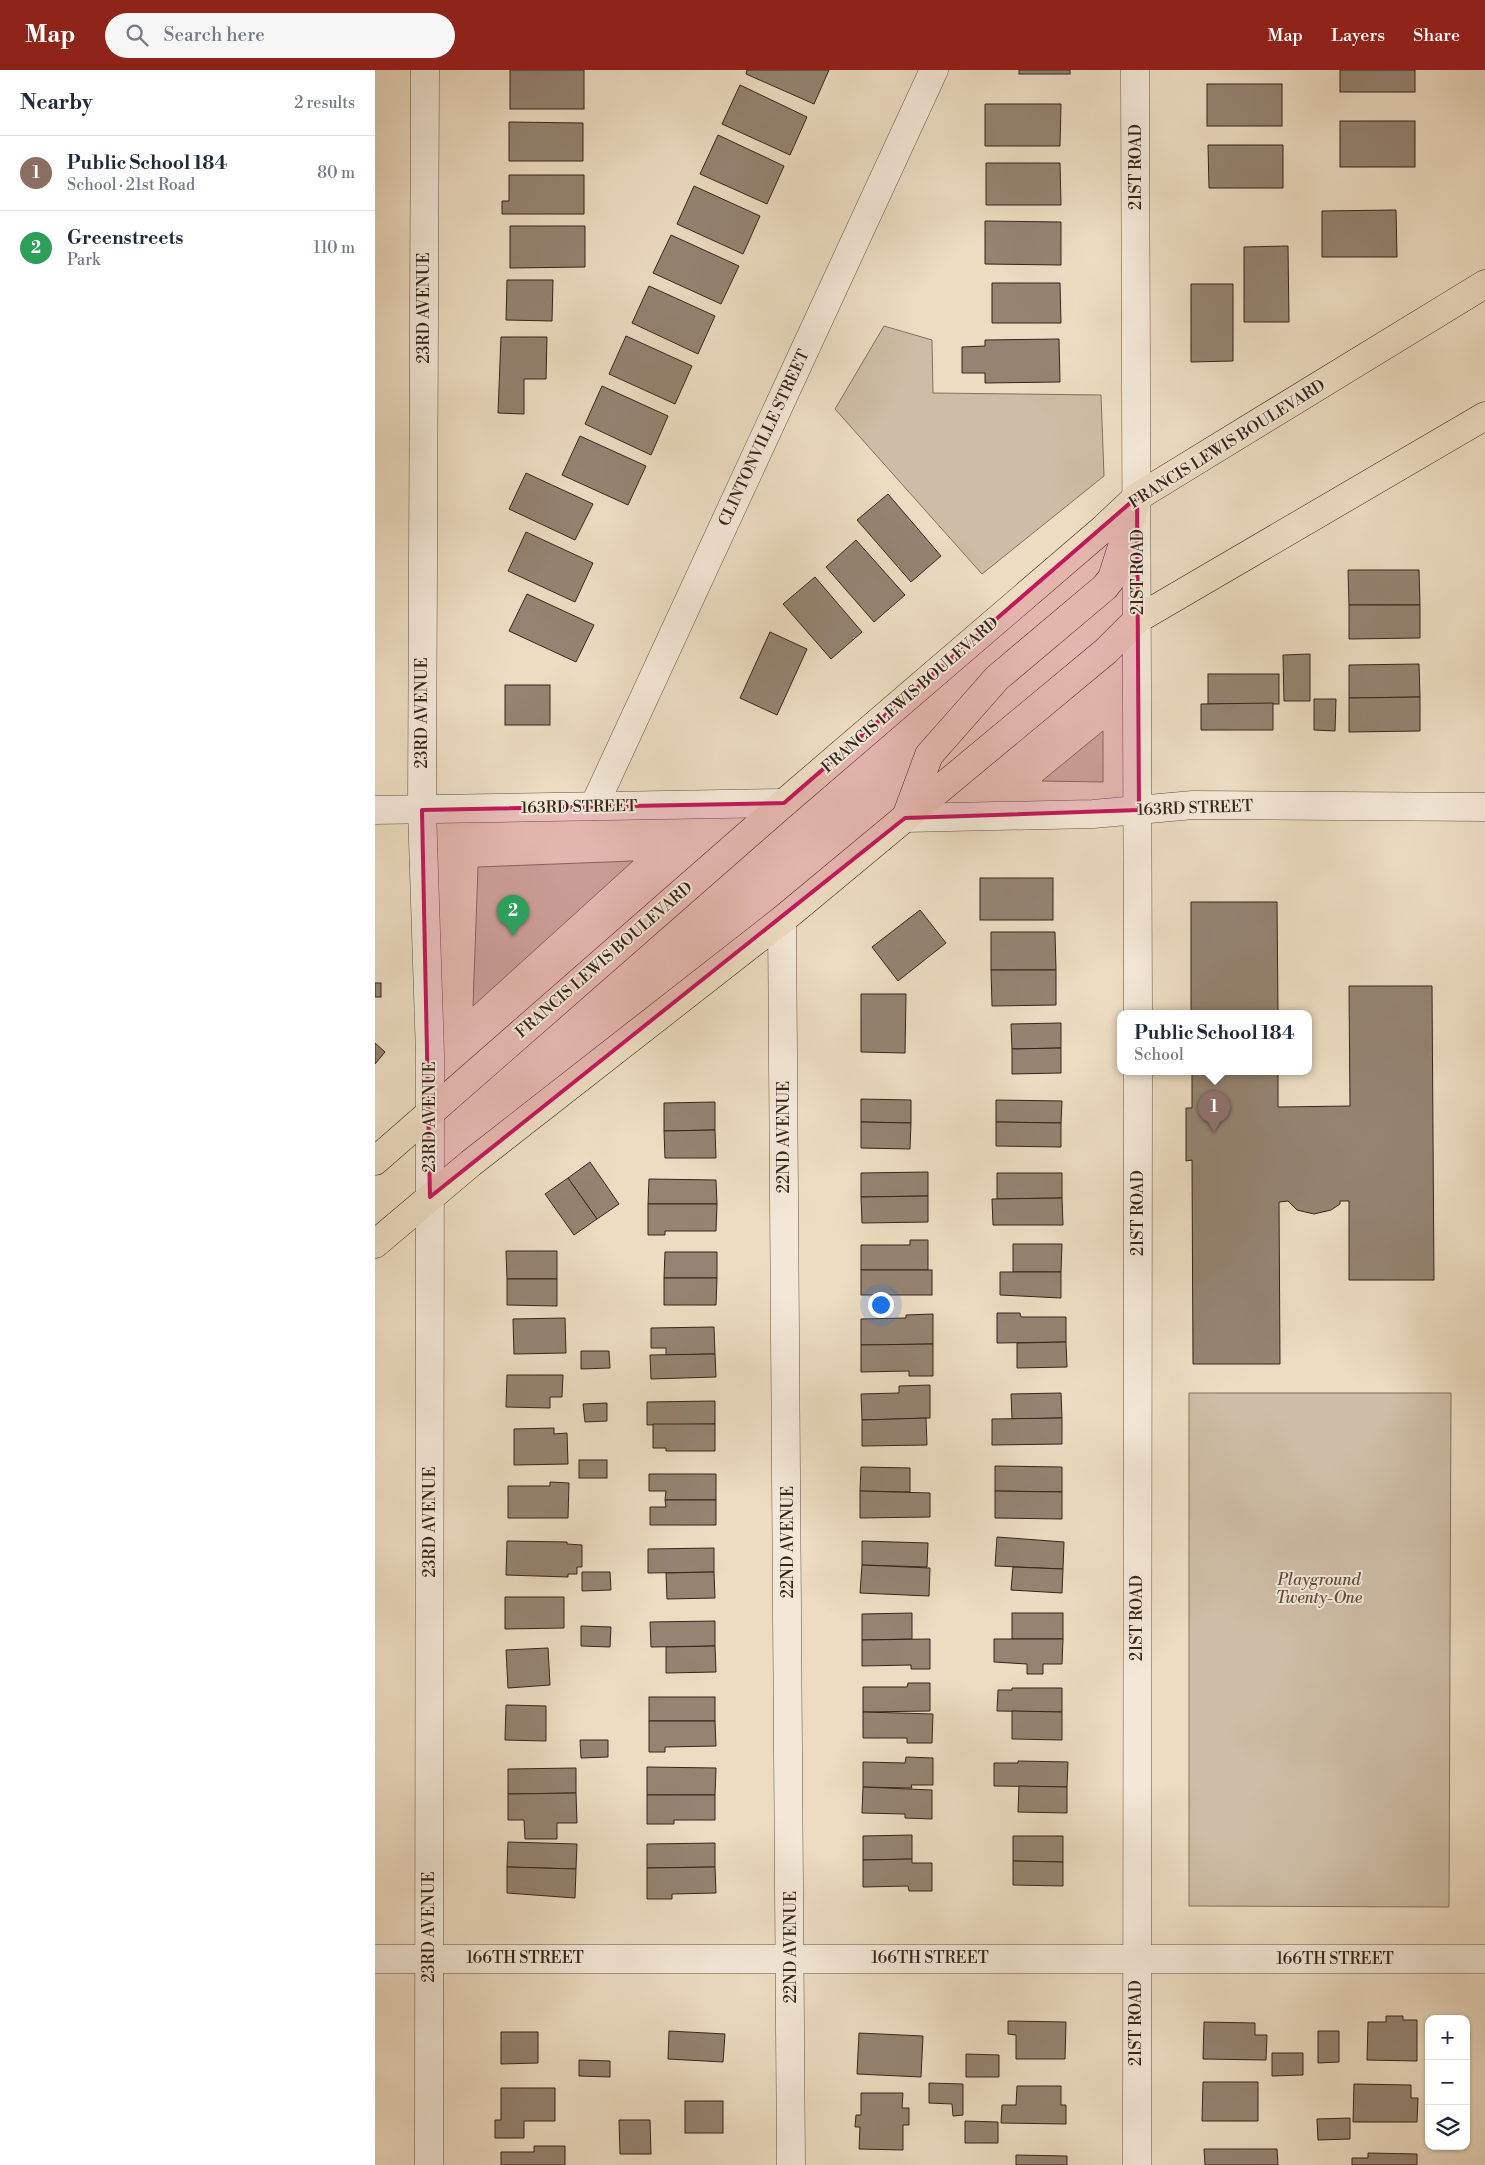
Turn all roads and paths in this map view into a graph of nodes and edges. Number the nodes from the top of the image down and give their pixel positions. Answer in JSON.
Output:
{"nodes":[{"id":1,"x":425,"y":70,"type":"edge"},
{"id":2,"x":934,"y":70,"type":"edge"},
{"id":3,"x":1135,"y":70,"type":"edge"},
{"id":4,"x":1485,"y":284,"type":"edge"},
{"id":5,"x":1485,"y":416,"type":"edge"},
{"id":6,"x":1137,"y":497,"type":"junction"},
{"id":7,"x":1138,"y":619,"type":"junction"},
{"id":8,"x":784,"y":803,"type":"junction"},
{"id":9,"x":594,"y":806,"type":"junction"},
{"id":10,"x":1485,"y":807,"type":"edge"},
{"id":11,"x":375,"y":810,"type":"edge"},
{"id":12,"x":422,"y":810,"type":"junction"},
{"id":13,"x":1139,"y":810,"type":"junction"},
{"id":14,"x":905,"y":818,"type":"junction"},
{"id":15,"x":783,"y":920,"type":"junction"},
{"id":16,"x":1138,"y":1010,"type":"edge"},
{"id":17,"x":1138,"y":1075,"type":"edge"},
{"id":18,"x":430,"y":1112,"type":"junction"},
{"id":19,"x":375,"y":1161,"type":"edge"},
{"id":20,"x":430,"y":1196,"type":"junction"},
{"id":21,"x":375,"y":1244,"type":"edge"},
{"id":22,"x":791,"y":1958,"type":"junction"},
{"id":23,"x":1136,"y":1958,"type":"junction"},
{"id":24,"x":375,"y":1959,"type":"edge"},
{"id":25,"x":429,"y":1959,"type":"junction"},
{"id":26,"x":1485,"y":1959,"type":"edge"},
{"id":27,"x":429,"y":2165,"type":"edge"},
{"id":28,"x":791,"y":2165,"type":"edge"},
{"id":29,"x":1137,"y":2165,"type":"edge"}],
"edges":[{"from":1,"to":12,"type":"street","name":"23RD AVENUE"},
{"from":2,"to":9,"type":"street","name":"CLINTONVILLE STREET"},
{"from":3,"to":6,"type":"street","name":"21ST ROAD"},
{"from":4,"to":6,"type":"main road","name":"FRANCIS LEWIS BOULEVARD"},
{"from":5,"to":7,"type":"main road"},
{"from":6,"to":7,"type":"street","name":"21ST ROAD"},
{"from":6,"to":8,"type":"main road","name":"FRANCIS LEWIS BOULEVARD"},
{"from":6,"to":14,"type":"main road"},
{"from":7,"to":13,"type":"street","name":"21ST ROAD"},
{"from":7,"to":14,"type":"main road"},
{"from":8,"to":9,"type":"street","name":"163RD STREET"},
{"from":8,"to":18,"type":"main road","name":"FRANCIS LEWIS BOULEVARD"},
{"from":9,"to":12,"type":"street","name":"163RD STREET"},
{"from":10,"to":13,"type":"street","name":"163RD STREET"},
{"from":11,"to":12,"type":"street","name":"163RD STREET"},
{"from":12,"to":18,"type":"street","name":"23RD AVENUE"},
{"from":13,"to":14,"type":"street","name":"163RD STREET"},
{"from":13,"to":16,"type":"street","name":"21ST ROAD"},
{"from":14,"to":15,"type":"main road"},
{"from":15,"to":20,"type":"main road"},
{"from":15,"to":22,"type":"street","name":"22ND AVENUE"},
{"from":17,"to":23,"type":"street","name":"21ST ROAD"},
{"from":18,"to":19,"type":"main road","name":"FRANCIS LEWIS BOULEVARD"},
{"from":18,"to":20,"type":"street","name":"23RD AVENUE"},
{"from":20,"to":21,"type":"main road"},
{"from":20,"to":25,"type":"street","name":"23RD AVENUE"},
{"from":22,"to":23,"type":"street","name":"166TH STREET"},
{"from":22,"to":25,"type":"street","name":"166TH STREET"},
{"from":22,"to":28,"type":"street","name":"22ND AVENUE"},
{"from":23,"to":26,"type":"street","name":"166TH STREET"},
{"from":23,"to":29,"type":"street","name":"21ST ROAD"},
{"from":24,"to":25,"type":"street","name":"166TH STREET"},
{"from":25,"to":27,"type":"street","name":"23RD AVENUE"}]}
